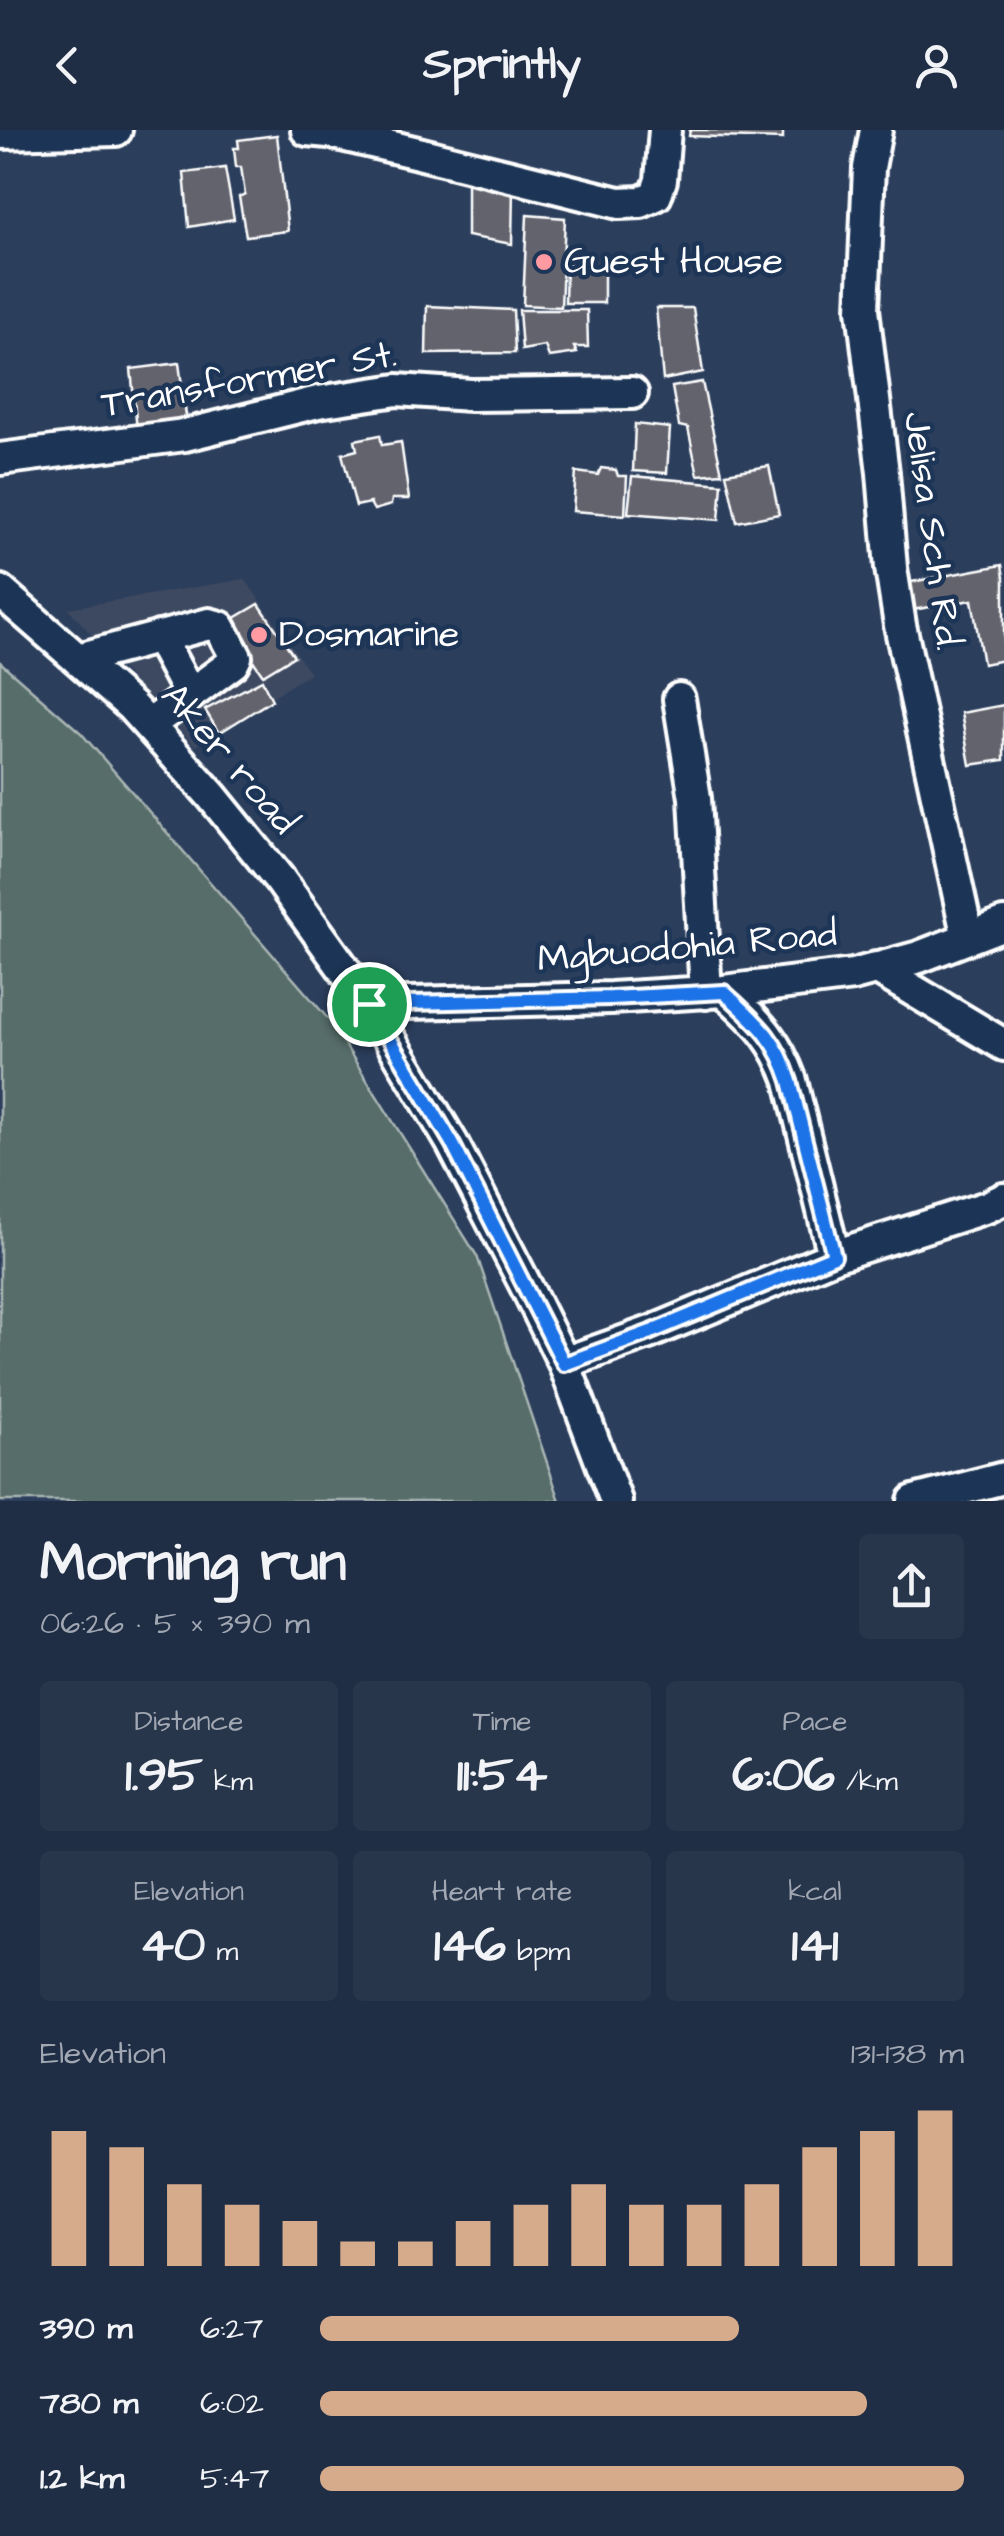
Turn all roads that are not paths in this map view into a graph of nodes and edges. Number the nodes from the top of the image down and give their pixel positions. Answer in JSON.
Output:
{"nodes":[{"id":1,"x":116,"y":130,"type":"edge"},
{"id":2,"x":307,"y":130,"type":"edge"},
{"id":3,"x":665,"y":130,"type":"edge"},
{"id":4,"x":876,"y":130,"type":"edge"},
{"id":5,"x":0,"y":134,"type":"edge"},
{"id":6,"x":632,"y":393,"type":"dead end"},
{"id":7,"x":0,"y":460,"type":"edge"},
{"id":8,"x":0,"y":592,"type":"edge"},
{"id":9,"x":159,"y":637,"type":"junction"},
{"id":10,"x":78,"y":659,"type":"junction"},
{"id":11,"x":190,"y":694,"type":"junction"},
{"id":12,"x":680,"y":699,"type":"dead end"},
{"id":13,"x":148,"y":725,"type":"junction"},
{"id":14,"x":1004,"y":924,"type":"edge"},
{"id":15,"x":968,"y":938,"type":"junction"},
{"id":16,"x":876,"y":968,"type":"junction"},
{"id":17,"x":715,"y":992,"type":"junction"},
{"id":18,"x":369,"y":1004,"type":"junction"},
{"id":19,"x":1004,"y":1044,"type":"edge"},
{"id":20,"x":1004,"y":1199,"type":"edge"},
{"id":21,"x":834,"y":1256,"type":"junction"},
{"id":22,"x":564,"y":1364,"type":"junction"},
{"id":23,"x":1004,"y":1478,"type":"edge"},
{"id":24,"x":616,"y":1501,"type":"edge"},
{"id":25,"x":914,"y":1501,"type":"edge"}],
"edges":[{"from":1,"to":5,"type":"street"},
{"from":2,"to":3,"type":"street"},
{"from":4,"to":15,"type":"street","name":"Jelisa Sch Rd."},
{"from":6,"to":7,"type":"street","name":"Transformer St."},
{"from":8,"to":10,"type":"street","name":"Aker road"},
{"from":9,"to":10,"type":"street"},
{"from":9,"to":11,"type":"street"},
{"from":9,"to":11,"type":"street"},
{"from":10,"to":13,"type":"street","name":"Aker road"},
{"from":11,"to":13,"type":"street"},
{"from":12,"to":17,"type":"street"},
{"from":13,"to":18,"type":"street","name":"Aker road"},
{"from":14,"to":15,"type":"street","name":"Mgbuodohia Road"},
{"from":15,"to":16,"type":"street","name":"Mgbuodohia Road"},
{"from":16,"to":17,"type":"street","name":"Mgbuodohia Road"},
{"from":16,"to":19,"type":"street"},
{"from":17,"to":18,"type":"street","name":"Mgbuodohia Road"},
{"from":17,"to":21,"type":"street"},
{"from":18,"to":22,"type":"street","name":"Aker road"},
{"from":20,"to":21,"type":"street"},
{"from":21,"to":22,"type":"street"},
{"from":22,"to":24,"type":"street","name":"Aker road"},
{"from":23,"to":25,"type":"street"}]}
